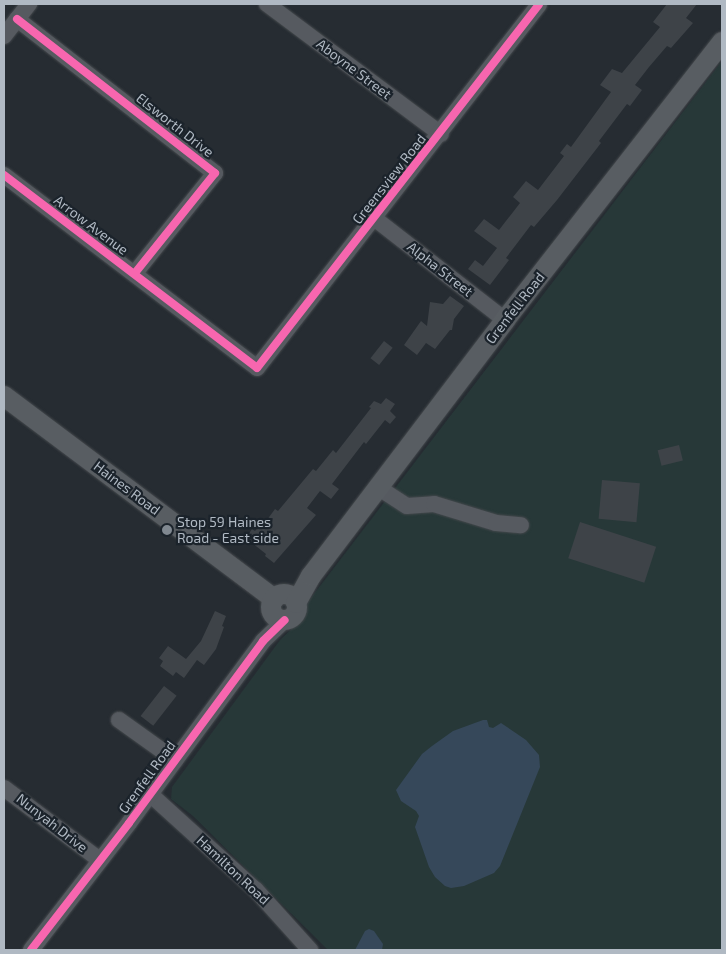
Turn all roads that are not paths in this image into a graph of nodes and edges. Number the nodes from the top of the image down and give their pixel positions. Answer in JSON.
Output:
{"nodes":[{"id":1,"x":29,"y":4,"type":"edge"},
{"id":2,"x":267,"y":4,"type":"edge"},
{"id":3,"x":536,"y":5,"type":"edge"},
{"id":4,"x":18,"y":19,"type":"junction"},
{"id":5,"x":4,"y":36,"type":"edge"},
{"id":6,"x":722,"y":42,"type":"edge"},
{"id":7,"x":440,"y":134,"type":"junction"},
{"id":8,"x":4,"y":175,"type":"edge"},
{"id":9,"x":374,"y":218,"type":"junction"},
{"id":10,"x":134,"y":273,"type":"junction"},
{"id":11,"x":506,"y":320,"type":"junction"},
{"id":12,"x":257,"y":368,"type":"joint"},
{"id":13,"x":4,"y":396,"type":"edge"},
{"id":14,"x":379,"y":488,"type":"junction"},
{"id":15,"x":521,"y":525,"type":"dead end"},
{"id":16,"x":283,"y":606,"type":"junction"},
{"id":17,"x":119,"y":720,"type":"dead end"},
{"id":18,"x":175,"y":760,"type":"junction"},
{"id":19,"x":4,"y":788,"type":"edge"},
{"id":20,"x":150,"y":794,"type":"junction"},
{"id":21,"x":100,"y":860,"type":"junction"},
{"id":22,"x":31,"y":950,"type":"edge"},
{"id":23,"x":310,"y":950,"type":"edge"}],
"edges":[{"from":1,"to":4,"type":"street"},
{"from":2,"to":7,"type":"street","name":"Aboyne Street"},
{"from":3,"to":7,"type":"street","name":"Greensview Road"},
{"from":4,"to":5,"type":"street"},
{"from":4,"to":10,"type":"street","name":"Elsworth Drive"},
{"from":6,"to":11,"type":"main road","name":"Grenfell Road"},
{"from":7,"to":9,"type":"street","name":"Greensview Road"},
{"from":8,"to":10,"type":"street","name":"Arrow Avenue"},
{"from":9,"to":11,"type":"street","name":"Alpha Street"},
{"from":9,"to":12,"type":"street","name":"Greensview Road"},
{"from":10,"to":12,"type":"street","name":"Arrow Avenue"},
{"from":11,"to":14,"type":"main road","name":"Grenfell Road"},
{"from":13,"to":16,"type":"main road","name":"Haines Road"},
{"from":14,"to":15,"type":"street"},
{"from":14,"to":16,"type":"main road","name":"Grenfell Road"},
{"from":16,"to":18,"type":"street","name":"Grenfell Road"},
{"from":17,"to":18,"type":"street"},
{"from":18,"to":20,"type":"street","name":"Grenfell Road"},
{"from":19,"to":21,"type":"street","name":"Nunyah Drive"},
{"from":20,"to":21,"type":"street","name":"Grenfell Road"},
{"from":20,"to":23,"type":"street","name":"Hamilton Road"},
{"from":21,"to":22,"type":"street","name":"Grenfell Road"}]}
